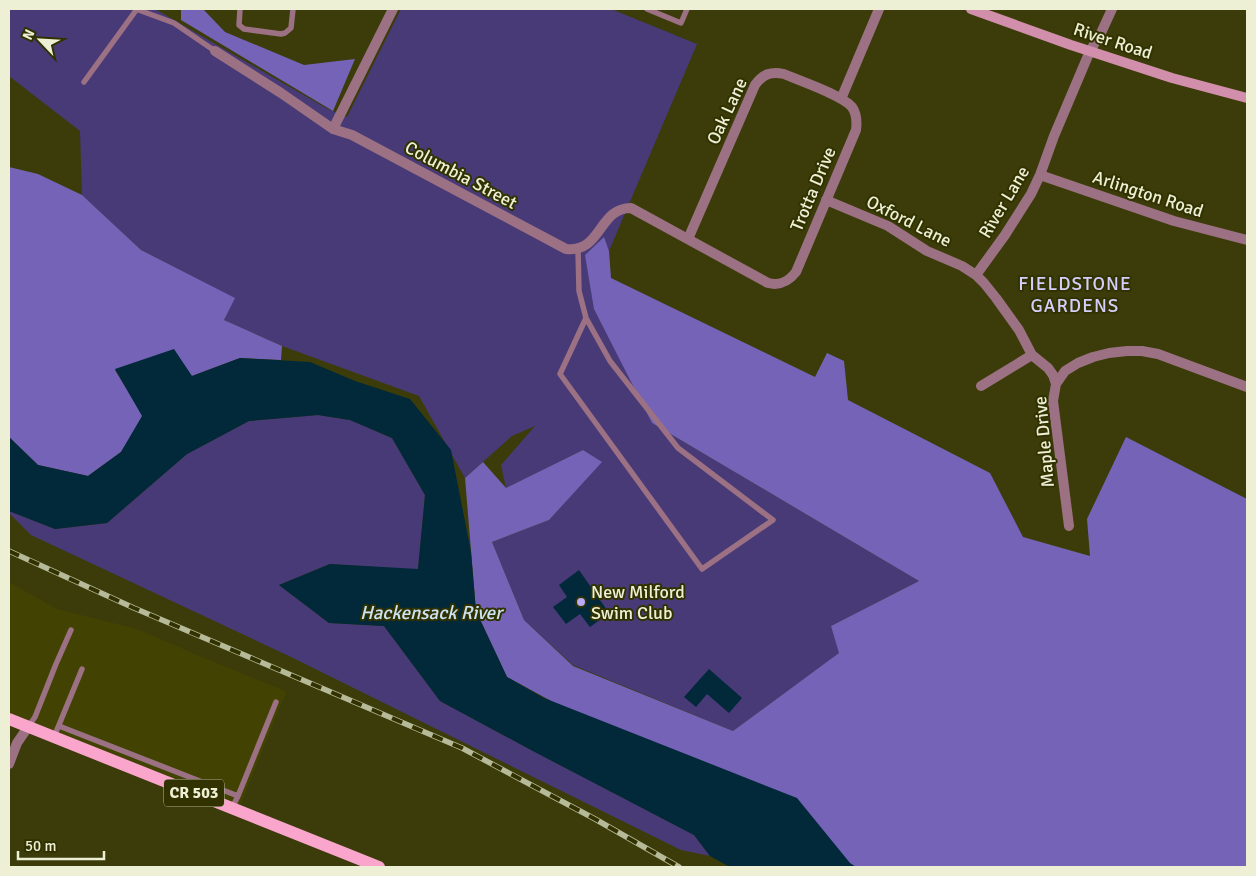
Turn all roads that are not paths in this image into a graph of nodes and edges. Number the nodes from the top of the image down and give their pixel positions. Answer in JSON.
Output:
{"nodes":[{"id":1,"x":137,"y":9,"type":"edge"},
{"id":2,"x":240,"y":9,"type":"edge"},
{"id":3,"x":293,"y":9,"type":"edge"},
{"id":4,"x":393,"y":9,"type":"edge"},
{"id":5,"x":647,"y":9,"type":"edge"},
{"id":6,"x":687,"y":9,"type":"edge"},
{"id":7,"x":879,"y":9,"type":"edge"},
{"id":8,"x":972,"y":9,"type":"edge"},
{"id":9,"x":1112,"y":9,"type":"edge"},
{"id":10,"x":214,"y":51,"type":"joint"},
{"id":11,"x":1090,"y":51,"type":"junction"},
{"id":12,"x":84,"y":82,"type":"dead end"},
{"id":13,"x":1247,"y":98,"type":"edge"},
{"id":14,"x":841,"y":99,"type":"junction"},
{"id":15,"x":333,"y":128,"type":"junction"},
{"id":16,"x":1040,"y":175,"type":"junction"},
{"id":17,"x":826,"y":200,"type":"junction"},
{"id":18,"x":688,"y":239,"type":"junction"},
{"id":19,"x":1247,"y":240,"type":"edge"},
{"id":20,"x":578,"y":250,"type":"junction"},
{"id":21,"x":976,"y":275,"type":"junction"},
{"id":22,"x":586,"y":318,"type":"junction"},
{"id":23,"x":1032,"y":355,"type":"junction"},
{"id":24,"x":1056,"y":384,"type":"junction"},
{"id":25,"x":982,"y":386,"type":"dead end"},
{"id":26,"x":1247,"y":387,"type":"edge"},
{"id":27,"x":1069,"y":526,"type":"dead end"},
{"id":28,"x":71,"y":630,"type":"dead end"},
{"id":29,"x":82,"y":669,"type":"dead end"},
{"id":30,"x":276,"y":702,"type":"dead end"},
{"id":31,"x":9,"y":719,"type":"edge"},
{"id":32,"x":28,"y":727,"type":"junction"},
{"id":33,"x":57,"y":732,"type":"junction"},
{"id":34,"x":9,"y":764,"type":"edge"},
{"id":35,"x":238,"y":796,"type":"junction"},
{"id":36,"x":231,"y":808,"type":"junction"},
{"id":37,"x":378,"y":867,"type":"edge"}],
"edges":[{"from":1,"to":10,"type":"lane"},
{"from":1,"to":12,"type":"lane"},
{"from":2,"to":3,"type":"lane"},
{"from":4,"to":15,"type":"street"},
{"from":5,"to":6,"type":"lane"},
{"from":7,"to":14,"type":"street"},
{"from":8,"to":11,"type":"main road","name":"River Road"},
{"from":9,"to":11,"type":"street","name":"River Lane"},
{"from":10,"to":15,"type":"street","name":"Columbia Street"},
{"from":11,"to":13,"type":"main road","name":"River Road"},
{"from":11,"to":16,"type":"street","name":"River Lane"},
{"from":14,"to":17,"type":"street","name":"Trotta Drive"},
{"from":14,"to":18,"type":"street","name":"Oak Lane"},
{"from":15,"to":20,"type":"street","name":"Columbia Street"},
{"from":16,"to":19,"type":"street","name":"Arlington Road"},
{"from":16,"to":21,"type":"street","name":"River Lane"},
{"from":17,"to":18,"type":"street","name":"Trotta Drive"},
{"from":17,"to":21,"type":"street","name":"Oxford Lane"},
{"from":18,"to":20,"type":"street"},
{"from":20,"to":22,"type":"lane"},
{"from":21,"to":23,"type":"street"},
{"from":22,"to":22,"type":"lane"},
{"from":23,"to":24,"type":"street"},
{"from":23,"to":25,"type":"street"},
{"from":24,"to":26,"type":"street","name":"Maple Drive"},
{"from":24,"to":27,"type":"street","name":"Maple Drive"},
{"from":28,"to":32,"type":"lane"},
{"from":29,"to":33,"type":"lane"},
{"from":30,"to":35,"type":"lane"},
{"from":31,"to":32,"type":"main road","number":"CR 503"},
{"from":32,"to":33,"type":"main road","number":"CR 503"},
{"from":32,"to":34,"type":"street"},
{"from":33,"to":35,"type":"lane"},
{"from":33,"to":36,"type":"main road","number":"CR 503"},
{"from":35,"to":36,"type":"lane"},
{"from":36,"to":37,"type":"main road","number":"CR 503"}]}
